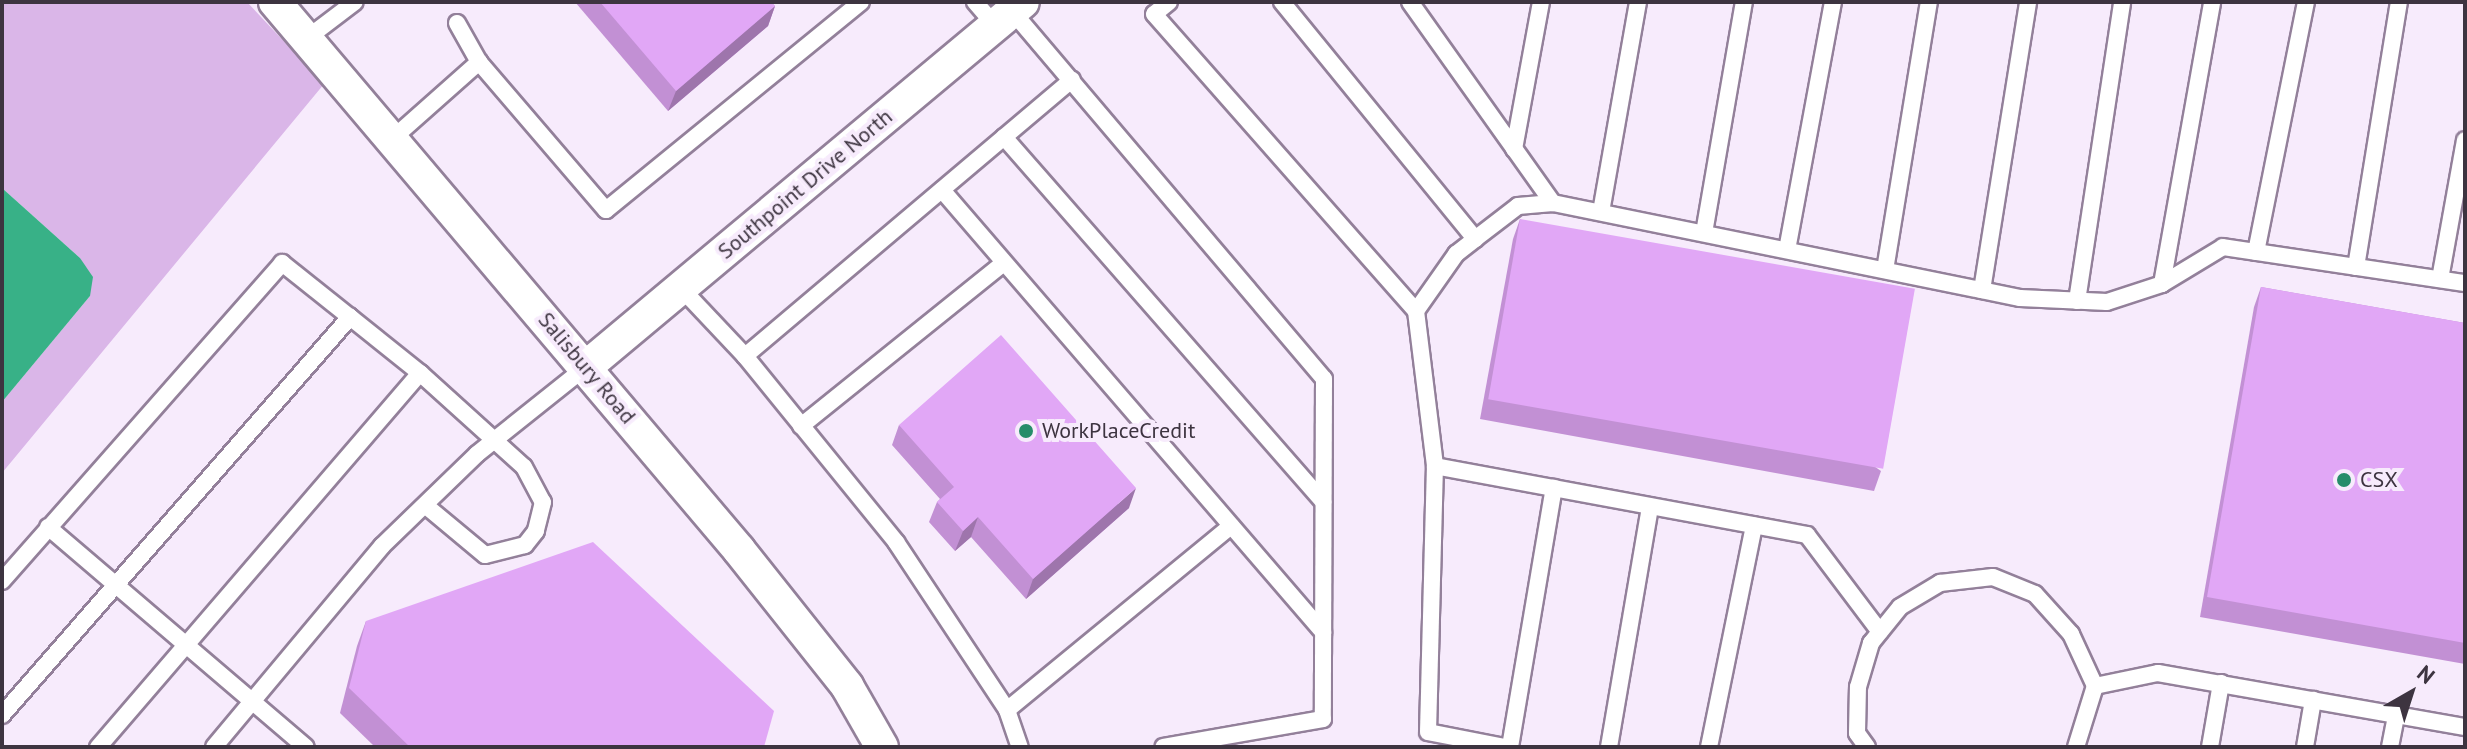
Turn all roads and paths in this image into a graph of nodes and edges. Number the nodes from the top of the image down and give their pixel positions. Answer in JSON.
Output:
{"nodes":[{"id":1,"x":275,"y":2,"type":"edge"},
{"id":2,"x":355,"y":2,"type":"edge"},
{"id":3,"x":861,"y":2,"type":"edge"},
{"id":4,"x":1169,"y":2,"type":"edge"},
{"id":5,"x":1282,"y":2,"type":"edge"},
{"id":6,"x":1410,"y":2,"type":"edge"},
{"id":7,"x":1541,"y":2,"type":"edge"},
{"id":8,"x":1638,"y":2,"type":"edge"},
{"id":9,"x":1744,"y":2,"type":"edge"},
{"id":10,"x":1833,"y":2,"type":"edge"},
{"id":11,"x":1929,"y":2,"type":"edge"},
{"id":12,"x":2028,"y":2,"type":"edge"},
{"id":13,"x":2122,"y":2,"type":"edge"},
{"id":14,"x":2212,"y":2,"type":"edge"},
{"id":15,"x":2306,"y":2,"type":"edge"},
{"id":16,"x":2399,"y":2,"type":"edge"},
{"id":17,"x":1001,"y":10,"type":"edge"},
{"id":18,"x":457,"y":23,"type":"dead end"},
{"id":19,"x":306,"y":39,"type":"junction"},
{"id":20,"x":479,"y":62,"type":"junction"},
{"id":21,"x":1072,"y":80,"type":"junction"},
{"id":22,"x":1004,"y":137,"type":"junction"},
{"id":23,"x":391,"y":140,"type":"junction"},
{"id":24,"x":2465,"y":140,"type":"edge"},
{"id":25,"x":1514,"y":149,"type":"junction"},
{"id":26,"x":942,"y":190,"type":"junction"},
{"id":27,"x":1553,"y":203,"type":"junction"},
{"id":28,"x":1601,"y":212,"type":"junction"},
{"id":29,"x":1704,"y":233,"type":"junction"},
{"id":30,"x":1475,"y":239,"type":"junction"},
{"id":31,"x":1787,"y":250,"type":"junction"},
{"id":32,"x":2256,"y":252,"type":"junction"},
{"id":33,"x":1004,"y":263,"type":"junction"},
{"id":34,"x":2356,"y":267,"type":"junction"},
{"id":35,"x":1885,"y":270,"type":"junction"},
{"id":36,"x":2440,"y":279,"type":"junction"},
{"id":37,"x":2465,"y":283,"type":"edge"},
{"id":38,"x":2162,"y":284,"type":"junction"},
{"id":39,"x":681,"y":288,"type":"junction"},
{"id":40,"x":1982,"y":290,"type":"junction"},
{"id":41,"x":2077,"y":301,"type":"junction"},
{"id":42,"x":1416,"y":311,"type":"junction"},
{"id":43,"x":350,"y":317,"type":"junction"},
{"id":44,"x":745,"y":356,"type":"junction"},
{"id":45,"x":586,"y":367,"type":"junction"},
{"id":46,"x":420,"y":373,"type":"junction"},
{"id":47,"x":801,"y":426,"type":"junction"},
{"id":48,"x":493,"y":442,"type":"junction"},
{"id":49,"x":1435,"y":466,"type":"junction"},
{"id":50,"x":1554,"y":488,"type":"junction"},
{"id":51,"x":1324,"y":502,"type":"junction"},
{"id":52,"x":425,"y":505,"type":"junction"},
{"id":53,"x":1650,"y":506,"type":"junction"},
{"id":54,"x":1231,"y":526,"type":"junction"},
{"id":55,"x":1754,"y":526,"type":"junction"},
{"id":56,"x":48,"y":527,"type":"junction"},
{"id":57,"x":2,"y":581,"type":"edge"},
{"id":58,"x":116,"y":585,"type":"junction"},
{"id":59,"x":1323,"y":632,"type":"junction"},
{"id":60,"x":1880,"y":632,"type":"junction"},
{"id":61,"x":187,"y":644,"type":"junction"},
{"id":62,"x":2221,"y":683,"type":"junction"},
{"id":63,"x":2095,"y":686,"type":"junction"},
{"id":64,"x":254,"y":700,"type":"junction"},
{"id":65,"x":2313,"y":700,"type":"junction"},
{"id":66,"x":1007,"y":710,"type":"junction"},
{"id":67,"x":2,"y":715,"type":"edge"},
{"id":68,"x":2396,"y":715,"type":"junction"},
{"id":69,"x":2465,"y":727,"type":"edge"},
{"id":70,"x":98,"y":747,"type":"edge"},
{"id":71,"x":214,"y":747,"type":"edge"},
{"id":72,"x":306,"y":747,"type":"edge"},
{"id":73,"x":882,"y":747,"type":"edge"},
{"id":74,"x":1020,"y":747,"type":"edge"},
{"id":75,"x":1163,"y":747,"type":"edge"},
{"id":76,"x":1507,"y":747,"type":"edge"},
{"id":77,"x":1609,"y":747,"type":"edge"},
{"id":78,"x":1709,"y":747,"type":"edge"},
{"id":79,"x":1867,"y":747,"type":"edge"},
{"id":80,"x":2076,"y":747,"type":"edge"},
{"id":81,"x":2210,"y":747,"type":"edge"},
{"id":82,"x":2305,"y":747,"type":"edge"},
{"id":83,"x":2390,"y":747,"type":"edge"}],
"edges":[{"from":1,"to":19,"type":"street","name":"Salisbury Road"},
{"from":2,"to":19,"type":"lane"},
{"from":3,"to":20,"type":"lane"},
{"from":4,"to":42,"type":"lane"},
{"from":5,"to":30,"type":"lane"},
{"from":6,"to":25,"type":"lane"},
{"from":7,"to":25,"type":"lane"},
{"from":8,"to":28,"type":"lane"},
{"from":9,"to":29,"type":"lane"},
{"from":10,"to":31,"type":"lane"},
{"from":11,"to":35,"type":"lane"},
{"from":12,"to":40,"type":"lane"},
{"from":13,"to":41,"type":"lane"},
{"from":14,"to":38,"type":"lane"},
{"from":15,"to":32,"type":"lane"},
{"from":16,"to":34,"type":"lane"},
{"from":17,"to":21,"type":"lane"},
{"from":17,"to":39,"type":"street","name":"Southpoint Drive North"},
{"from":18,"to":20,"type":"lane"},
{"from":19,"to":23,"type":"street","name":"Salisbury Road"},
{"from":20,"to":23,"type":"lane"},
{"from":21,"to":22,"type":"lane"},
{"from":21,"to":51,"type":"lane"},
{"from":22,"to":26,"type":"lane"},
{"from":22,"to":51,"type":"lane"},
{"from":23,"to":45,"type":"street","name":"Salisbury Road"},
{"from":24,"to":36,"type":"lane"},
{"from":25,"to":27,"type":"lane"},
{"from":26,"to":33,"type":"lane"},
{"from":26,"to":44,"type":"lane"},
{"from":27,"to":28,"type":"lane"},
{"from":27,"to":30,"type":"lane"},
{"from":28,"to":29,"type":"lane"},
{"from":29,"to":31,"type":"lane"},
{"from":30,"to":42,"type":"lane"},
{"from":31,"to":35,"type":"lane"},
{"from":32,"to":34,"type":"lane"},
{"from":32,"to":38,"type":"lane"},
{"from":33,"to":47,"type":"lane"},
{"from":33,"to":54,"type":"lane"},
{"from":34,"to":36,"type":"lane"},
{"from":35,"to":40,"type":"lane"},
{"from":36,"to":37,"type":"lane"},
{"from":38,"to":41,"type":"lane"},
{"from":39,"to":44,"type":"lane"},
{"from":39,"to":45,"type":"street","name":"Southpoint Drive North"},
{"from":40,"to":41,"type":"lane"},
{"from":42,"to":49,"type":"lane"},
{"from":43,"to":46,"type":"lane"},
{"from":43,"to":56,"type":"lane"},
{"from":43,"to":58,"type":"lane"},
{"from":44,"to":47,"type":"lane"},
{"from":45,"to":48,"type":"lane"},
{"from":45,"to":73,"type":"street","name":"Salisbury Road"},
{"from":46,"to":48,"type":"lane"},
{"from":46,"to":61,"type":"lane"},
{"from":47,"to":66,"type":"lane"},
{"from":48,"to":52,"type":"lane"},
{"from":48,"to":52,"type":"lane"},
{"from":49,"to":50,"type":"lane"},
{"from":49,"to":76,"type":"lane"},
{"from":50,"to":53,"type":"lane"},
{"from":50,"to":76,"type":"lane"},
{"from":51,"to":59,"type":"lane"},
{"from":52,"to":64,"type":"lane"},
{"from":53,"to":55,"type":"lane"},
{"from":53,"to":77,"type":"lane"},
{"from":54,"to":59,"type":"lane"},
{"from":54,"to":66,"type":"lane"},
{"from":55,"to":60,"type":"lane"},
{"from":55,"to":78,"type":"lane"},
{"from":56,"to":57,"type":"lane"},
{"from":56,"to":58,"type":"lane"},
{"from":58,"to":61,"type":"lane"},
{"from":58,"to":67,"type":"lane"},
{"from":59,"to":75,"type":"lane"},
{"from":60,"to":63,"type":"lane"},
{"from":60,"to":79,"type":"lane"},
{"from":61,"to":64,"type":"lane"},
{"from":61,"to":70,"type":"lane"},
{"from":62,"to":63,"type":"lane"},
{"from":62,"to":65,"type":"lane"},
{"from":62,"to":81,"type":"lane"},
{"from":63,"to":80,"type":"lane"},
{"from":64,"to":71,"type":"lane"},
{"from":64,"to":72,"type":"lane"},
{"from":65,"to":68,"type":"lane"},
{"from":65,"to":82,"type":"lane"},
{"from":66,"to":74,"type":"lane"},
{"from":68,"to":69,"type":"lane"},
{"from":68,"to":83,"type":"lane"}]}
